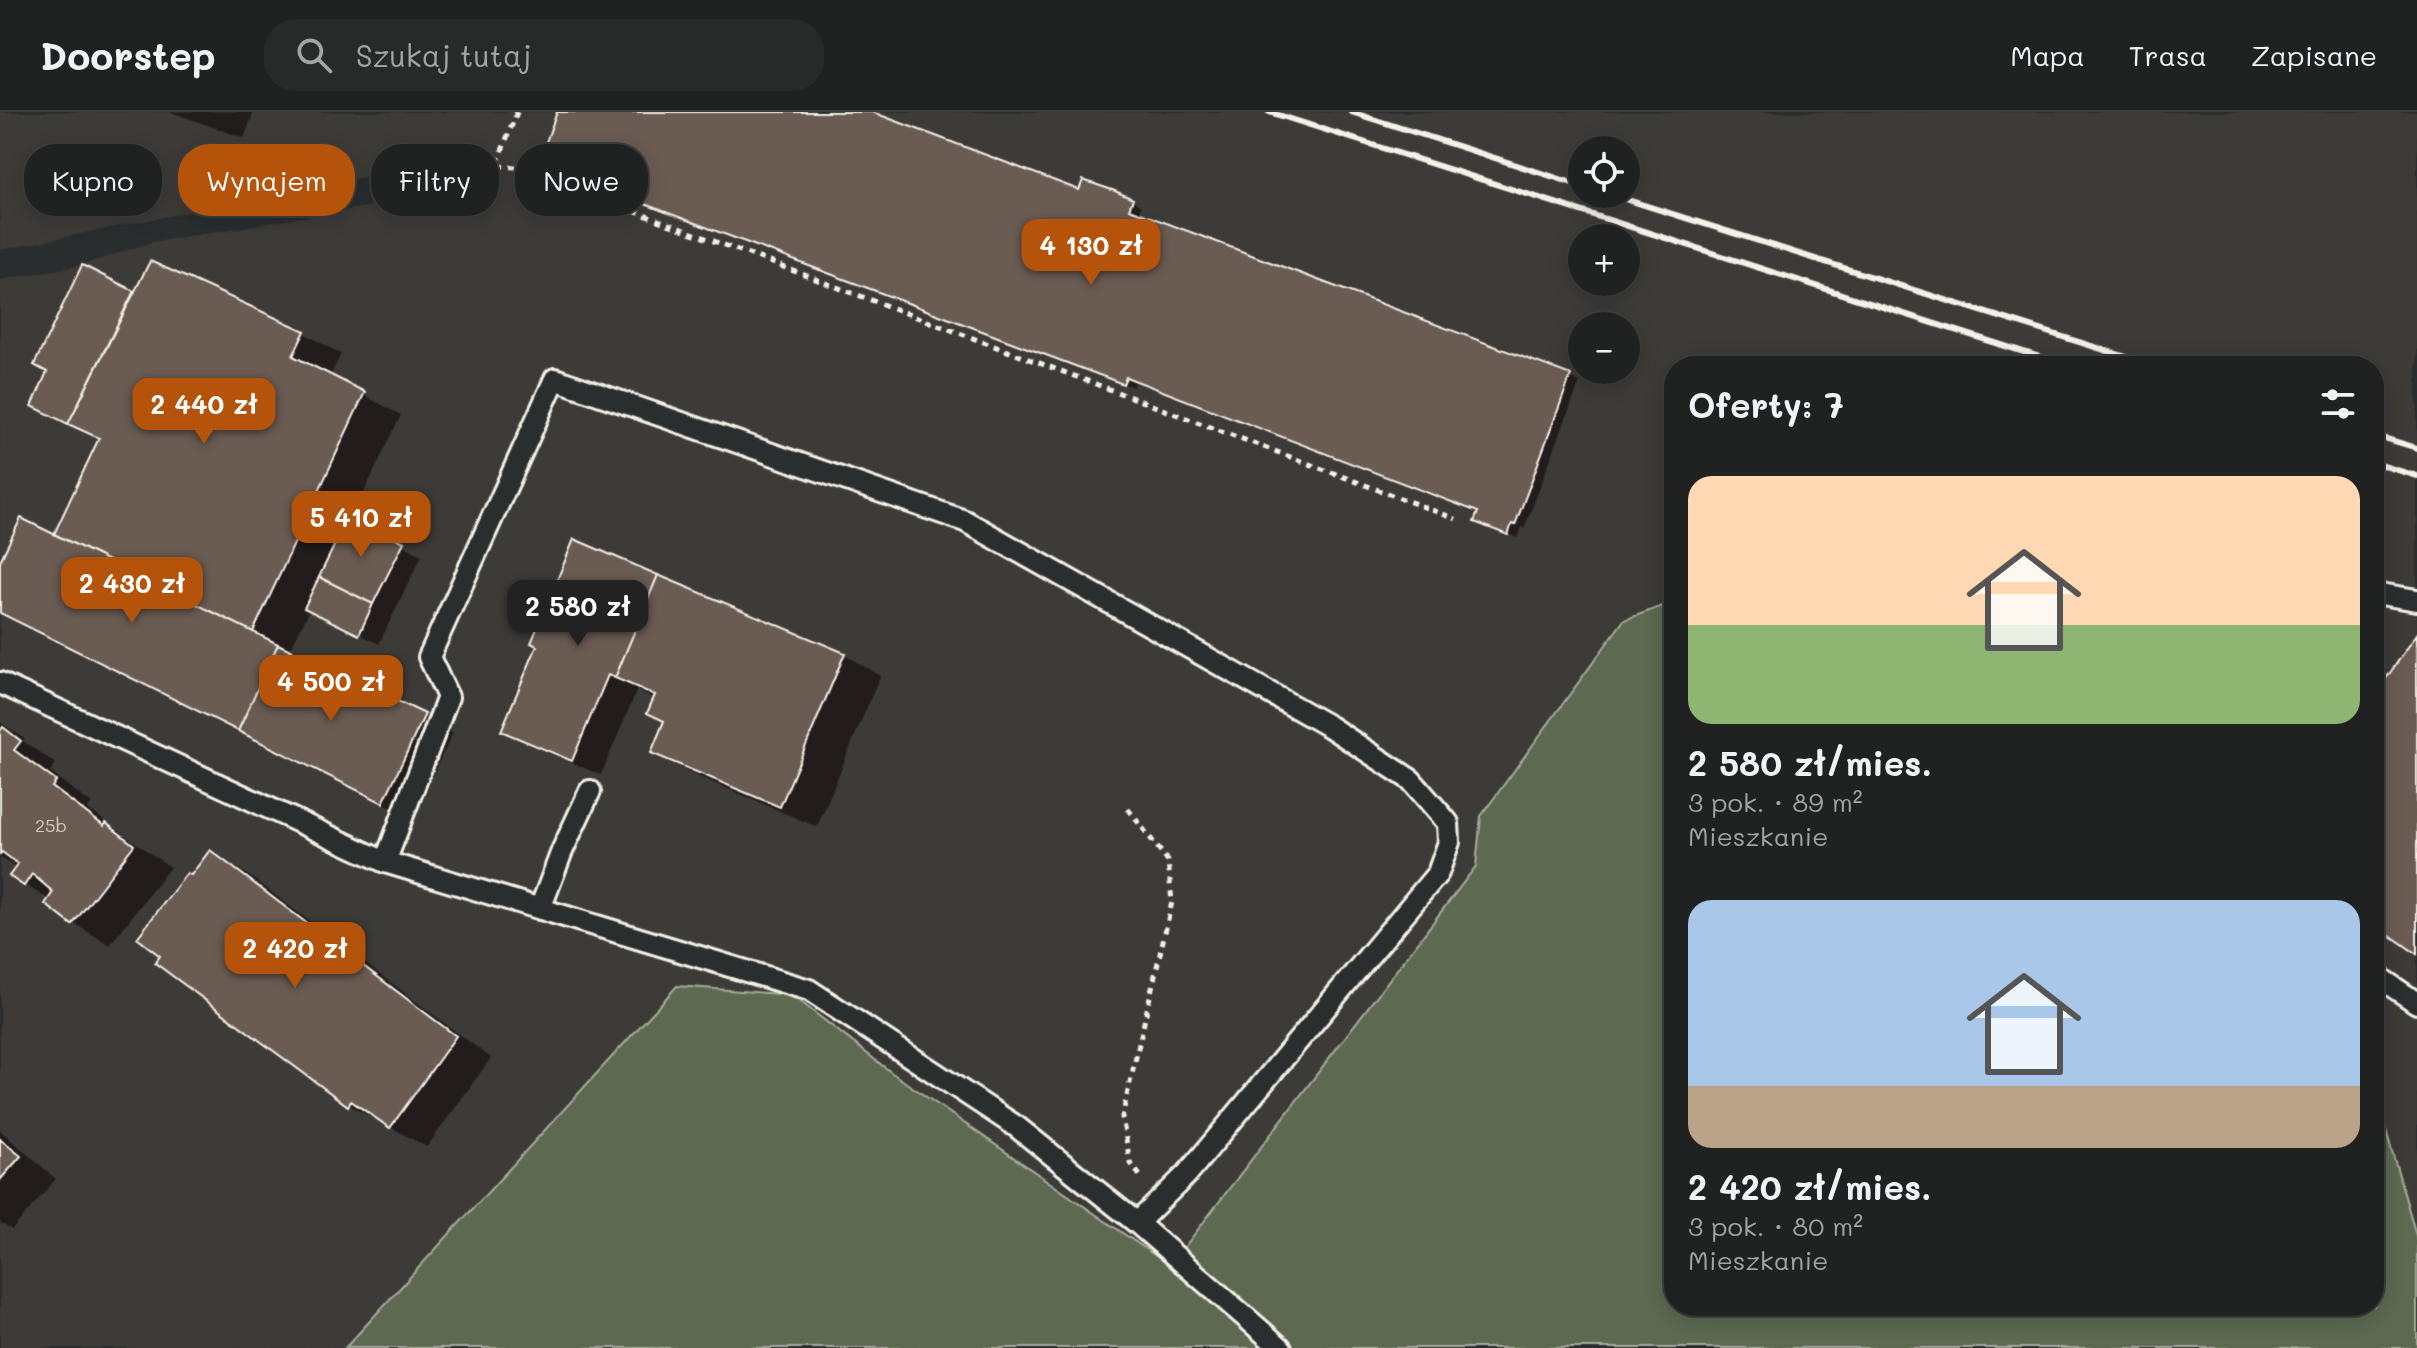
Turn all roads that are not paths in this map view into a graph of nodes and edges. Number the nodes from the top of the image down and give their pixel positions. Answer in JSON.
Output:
{"nodes":[{"id":1,"x":2384,"y":595,"type":"edge"},
{"id":2,"x":2417,"y":600,"type":"edge"},
{"id":3,"x":0,"y":683,"type":"edge"},
{"id":4,"x":590,"y":791,"type":"dead end"},
{"id":5,"x":385,"y":862,"type":"junction"},
{"id":6,"x":540,"y":909,"type":"junction"},
{"id":7,"x":2384,"y":981,"type":"edge"},
{"id":8,"x":2417,"y":1003,"type":"edge"},
{"id":9,"x":1137,"y":1223,"type":"junction"},
{"id":10,"x":1281,"y":1348,"type":"edge"}],
"edges":[{"from":1,"to":2,"type":"lane"},
{"from":3,"to":5,"type":"lane"},
{"from":4,"to":6,"type":"lane"},
{"from":5,"to":6,"type":"lane"},
{"from":5,"to":9,"type":"lane"},
{"from":6,"to":9,"type":"lane"},
{"from":7,"to":8,"type":"lane"},
{"from":9,"to":10,"type":"lane"}]}
